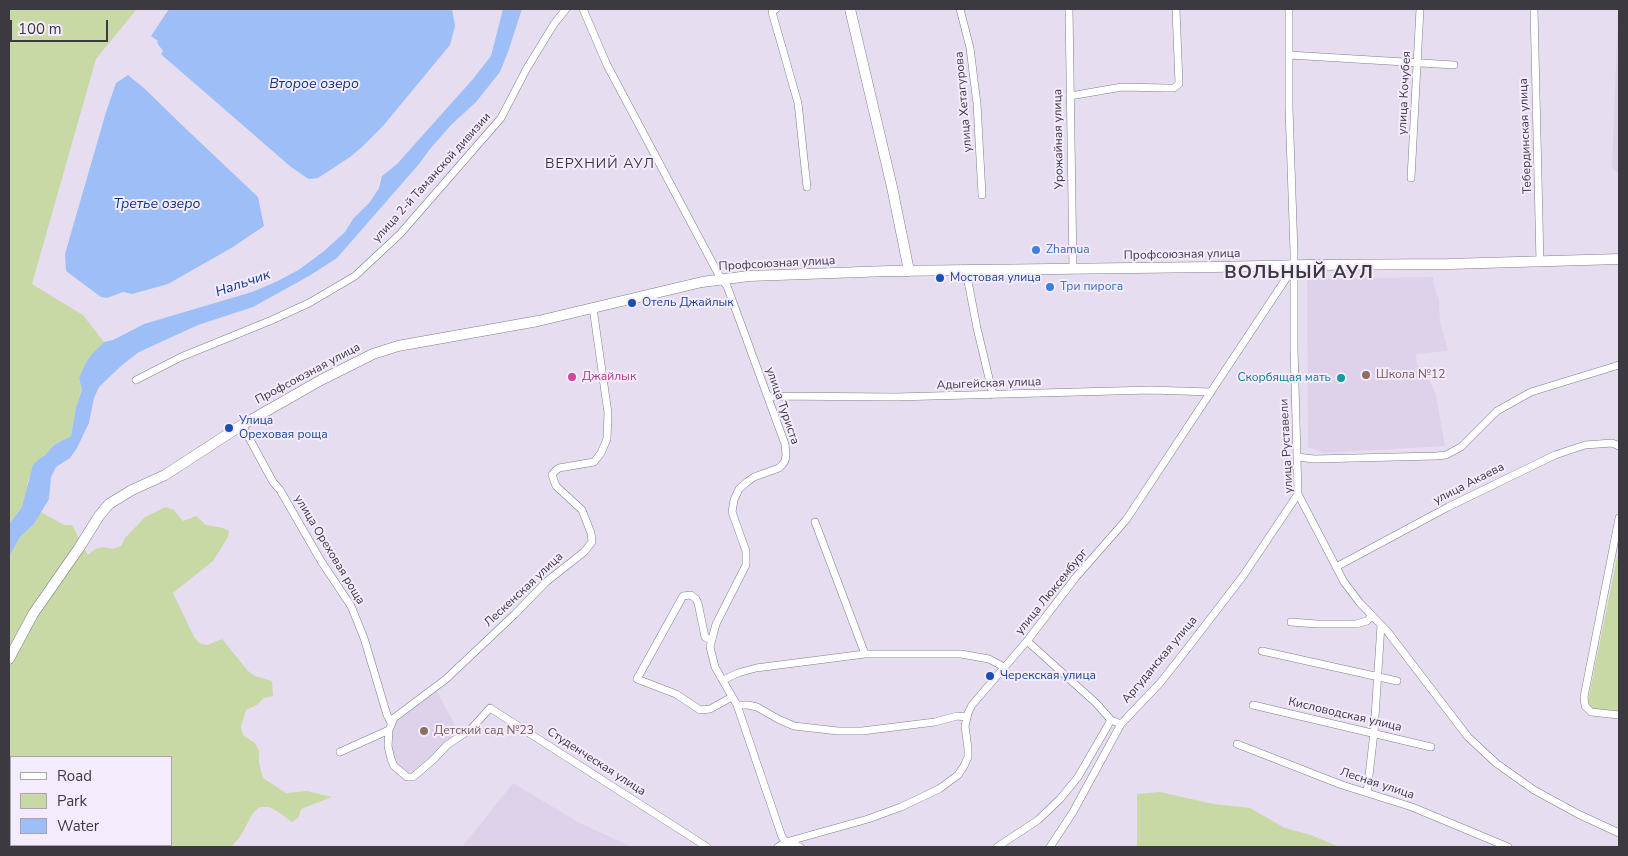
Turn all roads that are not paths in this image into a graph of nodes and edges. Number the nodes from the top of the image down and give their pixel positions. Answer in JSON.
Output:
{"nodes":[{"id":1,"x":566,"y":9,"type":"edge"},
{"id":2,"x":582,"y":9,"type":"edge"},
{"id":3,"x":776,"y":9,"type":"edge"},
{"id":4,"x":850,"y":9,"type":"edge"},
{"id":5,"x":960,"y":9,"type":"edge"},
{"id":6,"x":1069,"y":9,"type":"edge"},
{"id":7,"x":1176,"y":9,"type":"edge"},
{"id":8,"x":1289,"y":9,"type":"edge"},
{"id":9,"x":1420,"y":9,"type":"edge"},
{"id":10,"x":1534,"y":9,"type":"edge"},
{"id":11,"x":1289,"y":55,"type":"junction"},
{"id":12,"x":1418,"y":63,"type":"junction"},
{"id":13,"x":1454,"y":65,"type":"dead end"},
{"id":14,"x":1070,"y":96,"type":"junction"},
{"id":15,"x":1412,"y":178,"type":"dead end"},
{"id":16,"x":807,"y":186,"type":"dead end"},
{"id":17,"x":982,"y":194,"type":"dead end"},
{"id":18,"x":1619,"y":259,"type":"edge"},
{"id":19,"x":1540,"y":262,"type":"junction"},
{"id":20,"x":1295,"y":265,"type":"junction"},
{"id":21,"x":1073,"y":270,"type":"junction"},
{"id":22,"x":909,"y":271,"type":"junction"},
{"id":23,"x":966,"y":271,"type":"junction"},
{"id":24,"x":721,"y":279,"type":"junction"},
{"id":25,"x":594,"y":308,"type":"junction"},
{"id":26,"x":1619,"y":365,"type":"edge"},
{"id":27,"x":136,"y":380,"type":"dead end"},
{"id":28,"x":1211,"y":392,"type":"junction"},
{"id":29,"x":993,"y":395,"type":"junction"},
{"id":30,"x":768,"y":396,"type":"junction"},
{"id":31,"x":242,"y":425,"type":"junction"},
{"id":32,"x":1619,"y":446,"type":"edge"},
{"id":33,"x":1298,"y":457,"type":"junction"},
{"id":34,"x":1298,"y":494,"type":"junction"},
{"id":35,"x":1619,"y":518,"type":"edge"},
{"id":36,"x":814,"y":522,"type":"dead end"},
{"id":37,"x":1336,"y":567,"type":"junction"},
{"id":38,"x":1372,"y":616,"type":"junction"},
{"id":39,"x":1291,"y":622,"type":"dead end"},
{"id":40,"x":1381,"y":625,"type":"junction"},
{"id":41,"x":711,"y":640,"type":"junction"},
{"id":42,"x":1027,"y":641,"type":"junction"},
{"id":43,"x":1262,"y":651,"type":"dead end"},
{"id":44,"x":865,"y":654,"type":"junction"},
{"id":45,"x":9,"y":659,"type":"edge"},
{"id":46,"x":1004,"y":667,"type":"junction"},
{"id":47,"x":1378,"y":677,"type":"junction"},
{"id":48,"x":723,"y":680,"type":"junction"},
{"id":49,"x":1397,"y":681,"type":"dead end"},
{"id":50,"x":732,"y":697,"type":"junction"},
{"id":51,"x":737,"y":705,"type":"junction"},
{"id":52,"x":1253,"y":705,"type":"dead end"},
{"id":53,"x":1619,"y":715,"type":"edge"},
{"id":54,"x":967,"y":717,"type":"junction"},
{"id":55,"x":1111,"y":720,"type":"junction"},
{"id":56,"x":1121,"y":724,"type":"junction"},
{"id":57,"x":390,"y":726,"type":"junction"},
{"id":58,"x":1374,"y":732,"type":"junction"},
{"id":59,"x":1237,"y":744,"type":"dead end"},
{"id":60,"x":1431,"y":747,"type":"dead end"},
{"id":61,"x":340,"y":752,"type":"dead end"},
{"id":62,"x":1367,"y":793,"type":"junction"},
{"id":63,"x":1619,"y":833,"type":"edge"},
{"id":64,"x":786,"y":842,"type":"junction"},
{"id":65,"x":707,"y":847,"type":"edge"},
{"id":66,"x":778,"y":847,"type":"edge"},
{"id":67,"x":800,"y":847,"type":"edge"},
{"id":68,"x":998,"y":847,"type":"edge"},
{"id":69,"x":1050,"y":847,"type":"edge"},
{"id":70,"x":1508,"y":847,"type":"edge"}],
"edges":[{"from":1,"to":27,"type":"street","name":"улица 2-й Таманской дивизии"},
{"from":2,"to":24,"type":"street","name":"улица Туриста"},
{"from":3,"to":16,"type":"street"},
{"from":4,"to":22,"type":"street"},
{"from":5,"to":17,"type":"street","name":"улица Хетагурова"},
{"from":6,"to":14,"type":"street","name":"Урожайная улица"},
{"from":7,"to":14,"type":"street"},
{"from":8,"to":11,"type":"street","name":"улица Руставели"},
{"from":9,"to":12,"type":"street","name":"улица Кочубея"},
{"from":10,"to":19,"type":"street","name":"Тебердинская улица"},
{"from":11,"to":12,"type":"street"},
{"from":11,"to":20,"type":"street","name":"улица Руставели"},
{"from":12,"to":13,"type":"street"},
{"from":12,"to":15,"type":"street","name":"улица Кочубея"},
{"from":14,"to":21,"type":"street","name":"Урожайная улица"},
{"from":18,"to":19,"type":"street","name":"Профсоюзная улица"},
{"from":19,"to":20,"type":"street","name":"Профсоюзная улица"},
{"from":20,"to":21,"type":"street","name":"Профсоюзная улица"},
{"from":20,"to":28,"type":"street","name":"улица Люксембург"},
{"from":20,"to":33,"type":"street","name":"улица Руставели"},
{"from":21,"to":23,"type":"street","name":"Профсоюзная улица"},
{"from":22,"to":23,"type":"street","name":"Профсоюзная улица"},
{"from":22,"to":24,"type":"street","name":"Профсоюзная улица"},
{"from":23,"to":29,"type":"street"},
{"from":24,"to":25,"type":"street","name":"Профсоюзная улица"},
{"from":24,"to":30,"type":"street","name":"улица Туриста"},
{"from":25,"to":31,"type":"street","name":"Профсоюзная улица"},
{"from":25,"to":57,"type":"street","name":"Лескенская улица"},
{"from":26,"to":33,"type":"street"},
{"from":28,"to":29,"type":"street","name":"Адыгейская улица"},
{"from":28,"to":42,"type":"street","name":"улица Люксембург"},
{"from":29,"to":30,"type":"street","name":"Адыгейская улица"},
{"from":30,"to":41,"type":"street","name":"улица Туриста"},
{"from":31,"to":45,"type":"street","name":"Профсоюзная улица"},
{"from":31,"to":57,"type":"street","name":"улица Ореховая роща"},
{"from":32,"to":37,"type":"street","name":"улица Акаева"},
{"from":33,"to":34,"type":"street","name":"улица Руставели"},
{"from":34,"to":37,"type":"street","name":"улица Руставели"},
{"from":34,"to":56,"type":"street","name":"Аргуданская улица"},
{"from":35,"to":53,"type":"street"},
{"from":36,"to":44,"type":"street"},
{"from":37,"to":38,"type":"street","name":"улица Руставели"},
{"from":38,"to":39,"type":"street"},
{"from":38,"to":40,"type":"street","name":"улица Руставели"},
{"from":40,"to":47,"type":"street"},
{"from":40,"to":63,"type":"street","name":"улица Руставели"},
{"from":41,"to":48,"type":"street","name":"улица Туриста"},
{"from":41,"to":50,"type":"street"},
{"from":42,"to":46,"type":"street","name":"улица Люксембург"},
{"from":42,"to":55,"type":"street"},
{"from":43,"to":47,"type":"street"},
{"from":44,"to":46,"type":"street"},
{"from":44,"to":48,"type":"street"},
{"from":46,"to":54,"type":"street","name":"улица Люксембург"},
{"from":47,"to":49,"type":"street"},
{"from":47,"to":58,"type":"street"},
{"from":48,"to":50,"type":"street","name":"улица Туриста"},
{"from":50,"to":51,"type":"street","name":"улица Туриста"},
{"from":51,"to":54,"type":"street"},
{"from":51,"to":64,"type":"street","name":"улица Туриста"},
{"from":52,"to":58,"type":"street","name":"Кисловодская улица"},
{"from":54,"to":64,"type":"street"},
{"from":55,"to":56,"type":"street"},
{"from":55,"to":68,"type":"street"},
{"from":56,"to":69,"type":"street","name":"Аргуданская улица"},
{"from":57,"to":61,"type":"street"},
{"from":57,"to":65,"type":"street","name":"Студенческая улица"},
{"from":58,"to":60,"type":"street","name":"Кисловодская улица"},
{"from":58,"to":62,"type":"street"},
{"from":59,"to":62,"type":"street","name":"Лесная улица"},
{"from":62,"to":70,"type":"street","name":"Лесная улица"},
{"from":64,"to":66,"type":"street"},
{"from":64,"to":67,"type":"street"}]}
